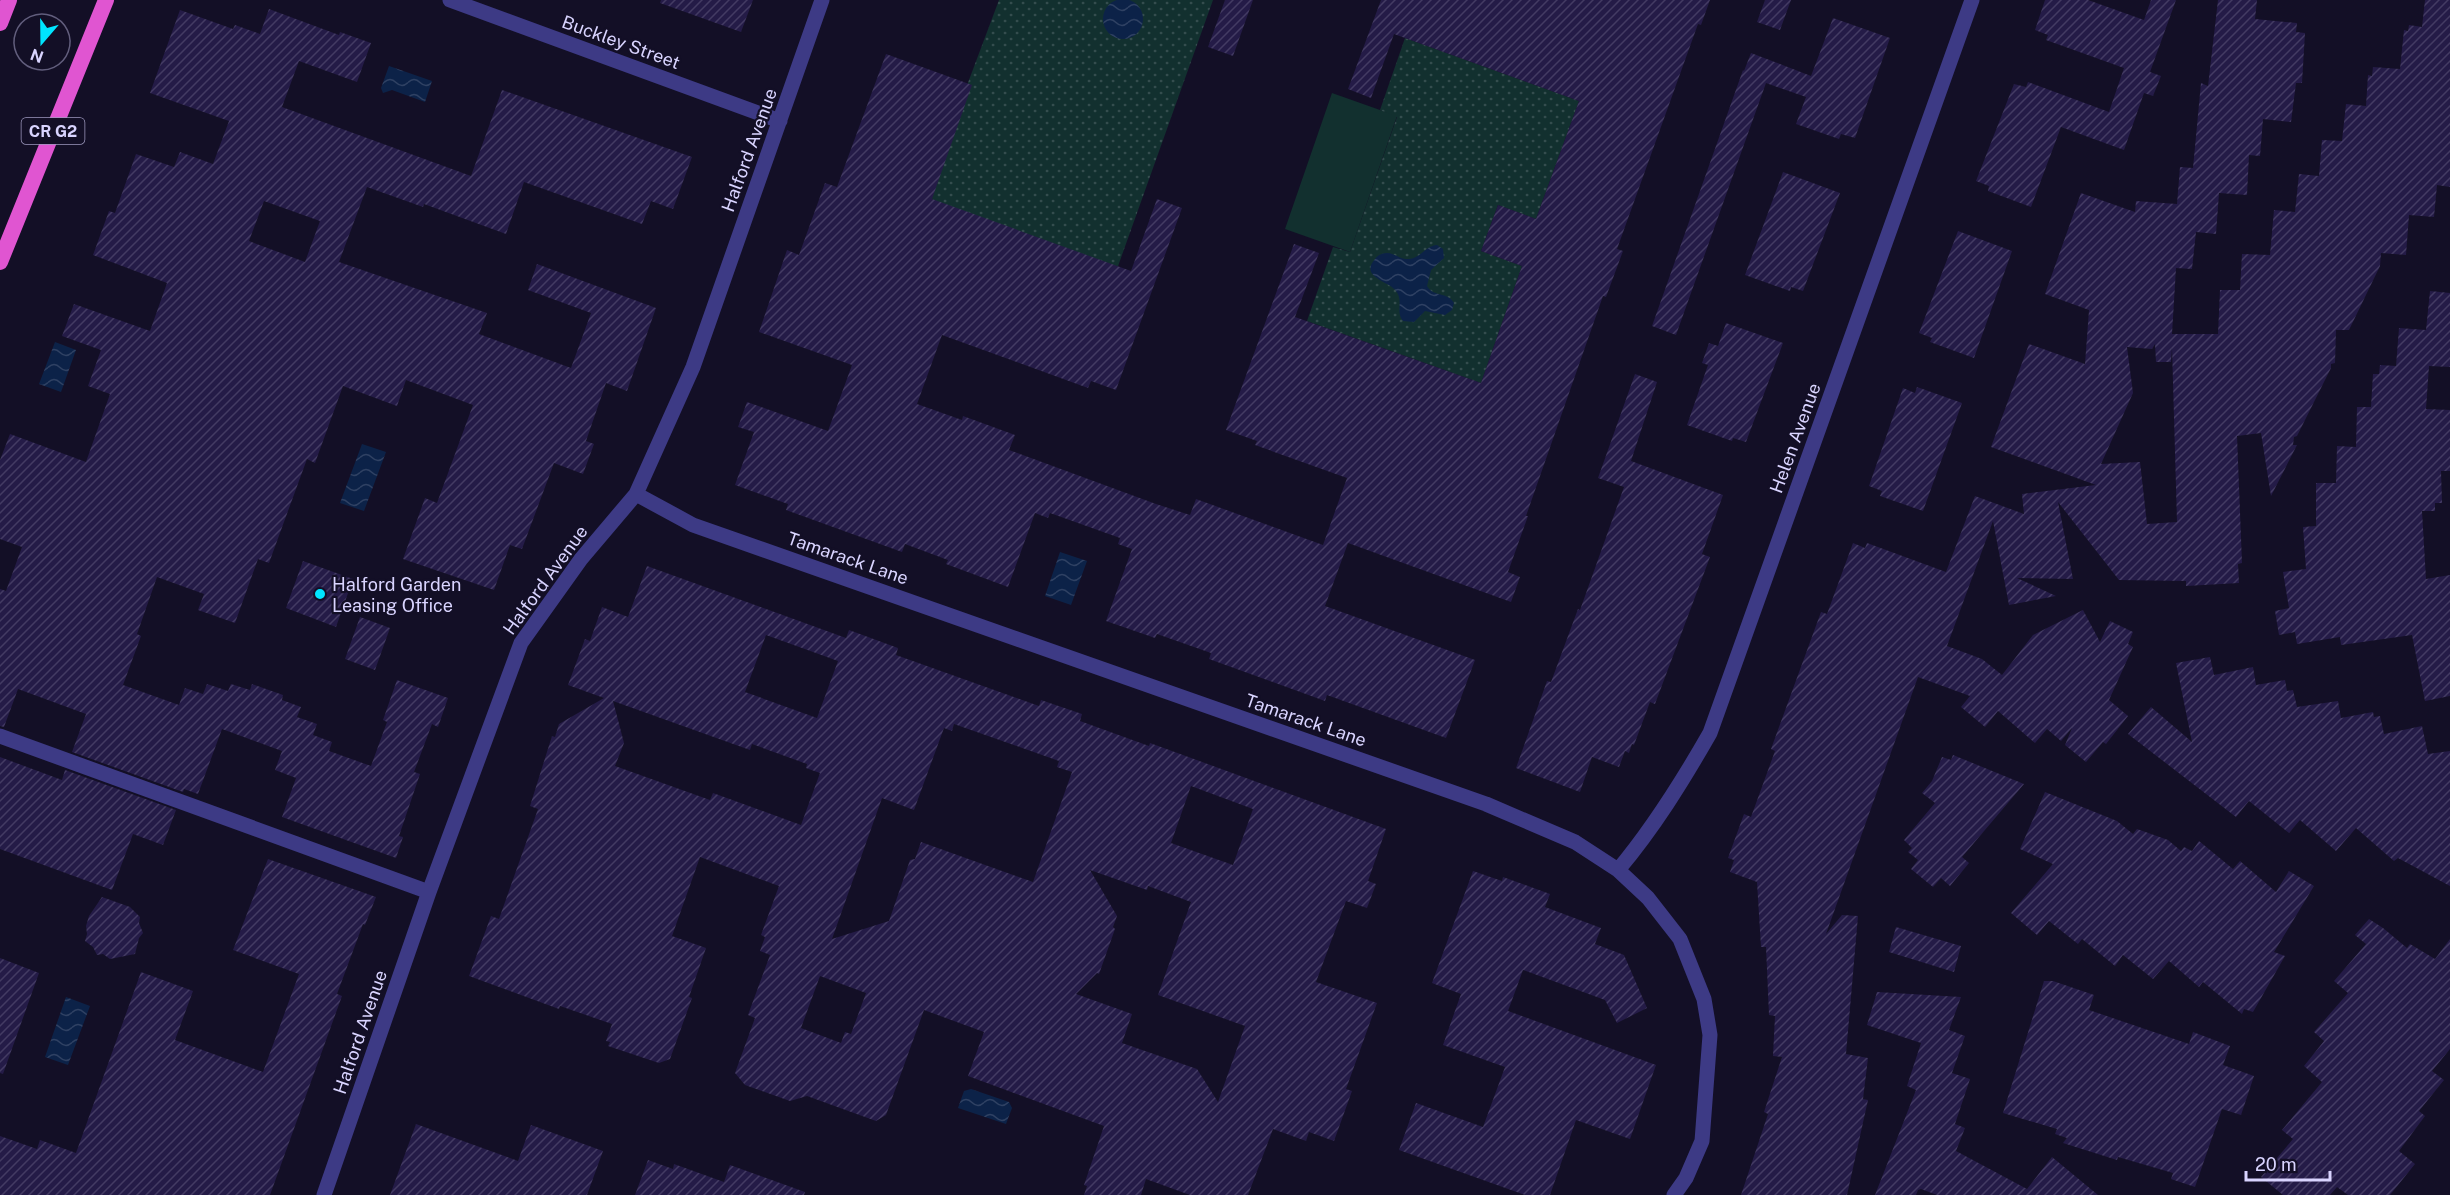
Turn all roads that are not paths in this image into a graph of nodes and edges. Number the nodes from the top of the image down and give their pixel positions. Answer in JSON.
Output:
{"nodes":[{"id":1,"x":9,"y":0,"type":"edge"},
{"id":2,"x":106,"y":0,"type":"edge"},
{"id":3,"x":120,"y":0,"type":"edge"},
{"id":4,"x":450,"y":0,"type":"edge"},
{"id":5,"x":822,"y":0,"type":"edge"},
{"id":6,"x":1972,"y":0,"type":"edge"},
{"id":7,"x":0,"y":23,"type":"edge"},
{"id":8,"x":97,"y":23,"type":"junction"},
{"id":9,"x":780,"y":121,"type":"junction"},
{"id":10,"x":0,"y":262,"type":"edge"},
{"id":11,"x":636,"y":494,"type":"junction"},
{"id":12,"x":0,"y":736,"type":"edge"},
{"id":13,"x":1618,"y":870,"type":"junction"},
{"id":14,"x":429,"y":892,"type":"junction"},
{"id":15,"x":324,"y":1195,"type":"edge"},
{"id":16,"x":1674,"y":1195,"type":"edge"}],
"edges":[{"from":1,"to":7,"type":"highway"},
{"from":2,"to":8,"type":"highway","number":"CR G2"},
{"from":3,"to":8,"type":"highway"},
{"from":4,"to":9,"type":"street","name":"Buckley Street"},
{"from":5,"to":9,"type":"street","name":"Halford Avenue"},
{"from":6,"to":13,"type":"street","name":"Helen Avenue"},
{"from":8,"to":10,"type":"highway","number":"CR G2"},
{"from":9,"to":11,"type":"street","name":"Halford Avenue"},
{"from":11,"to":13,"type":"street","name":"Tamarack Lane"},
{"from":11,"to":14,"type":"street","name":"Halford Avenue"},
{"from":12,"to":14,"type":"street"},
{"from":13,"to":16,"type":"street","name":"Tamarack Lane"},
{"from":14,"to":15,"type":"street","name":"Halford Avenue"}]}
